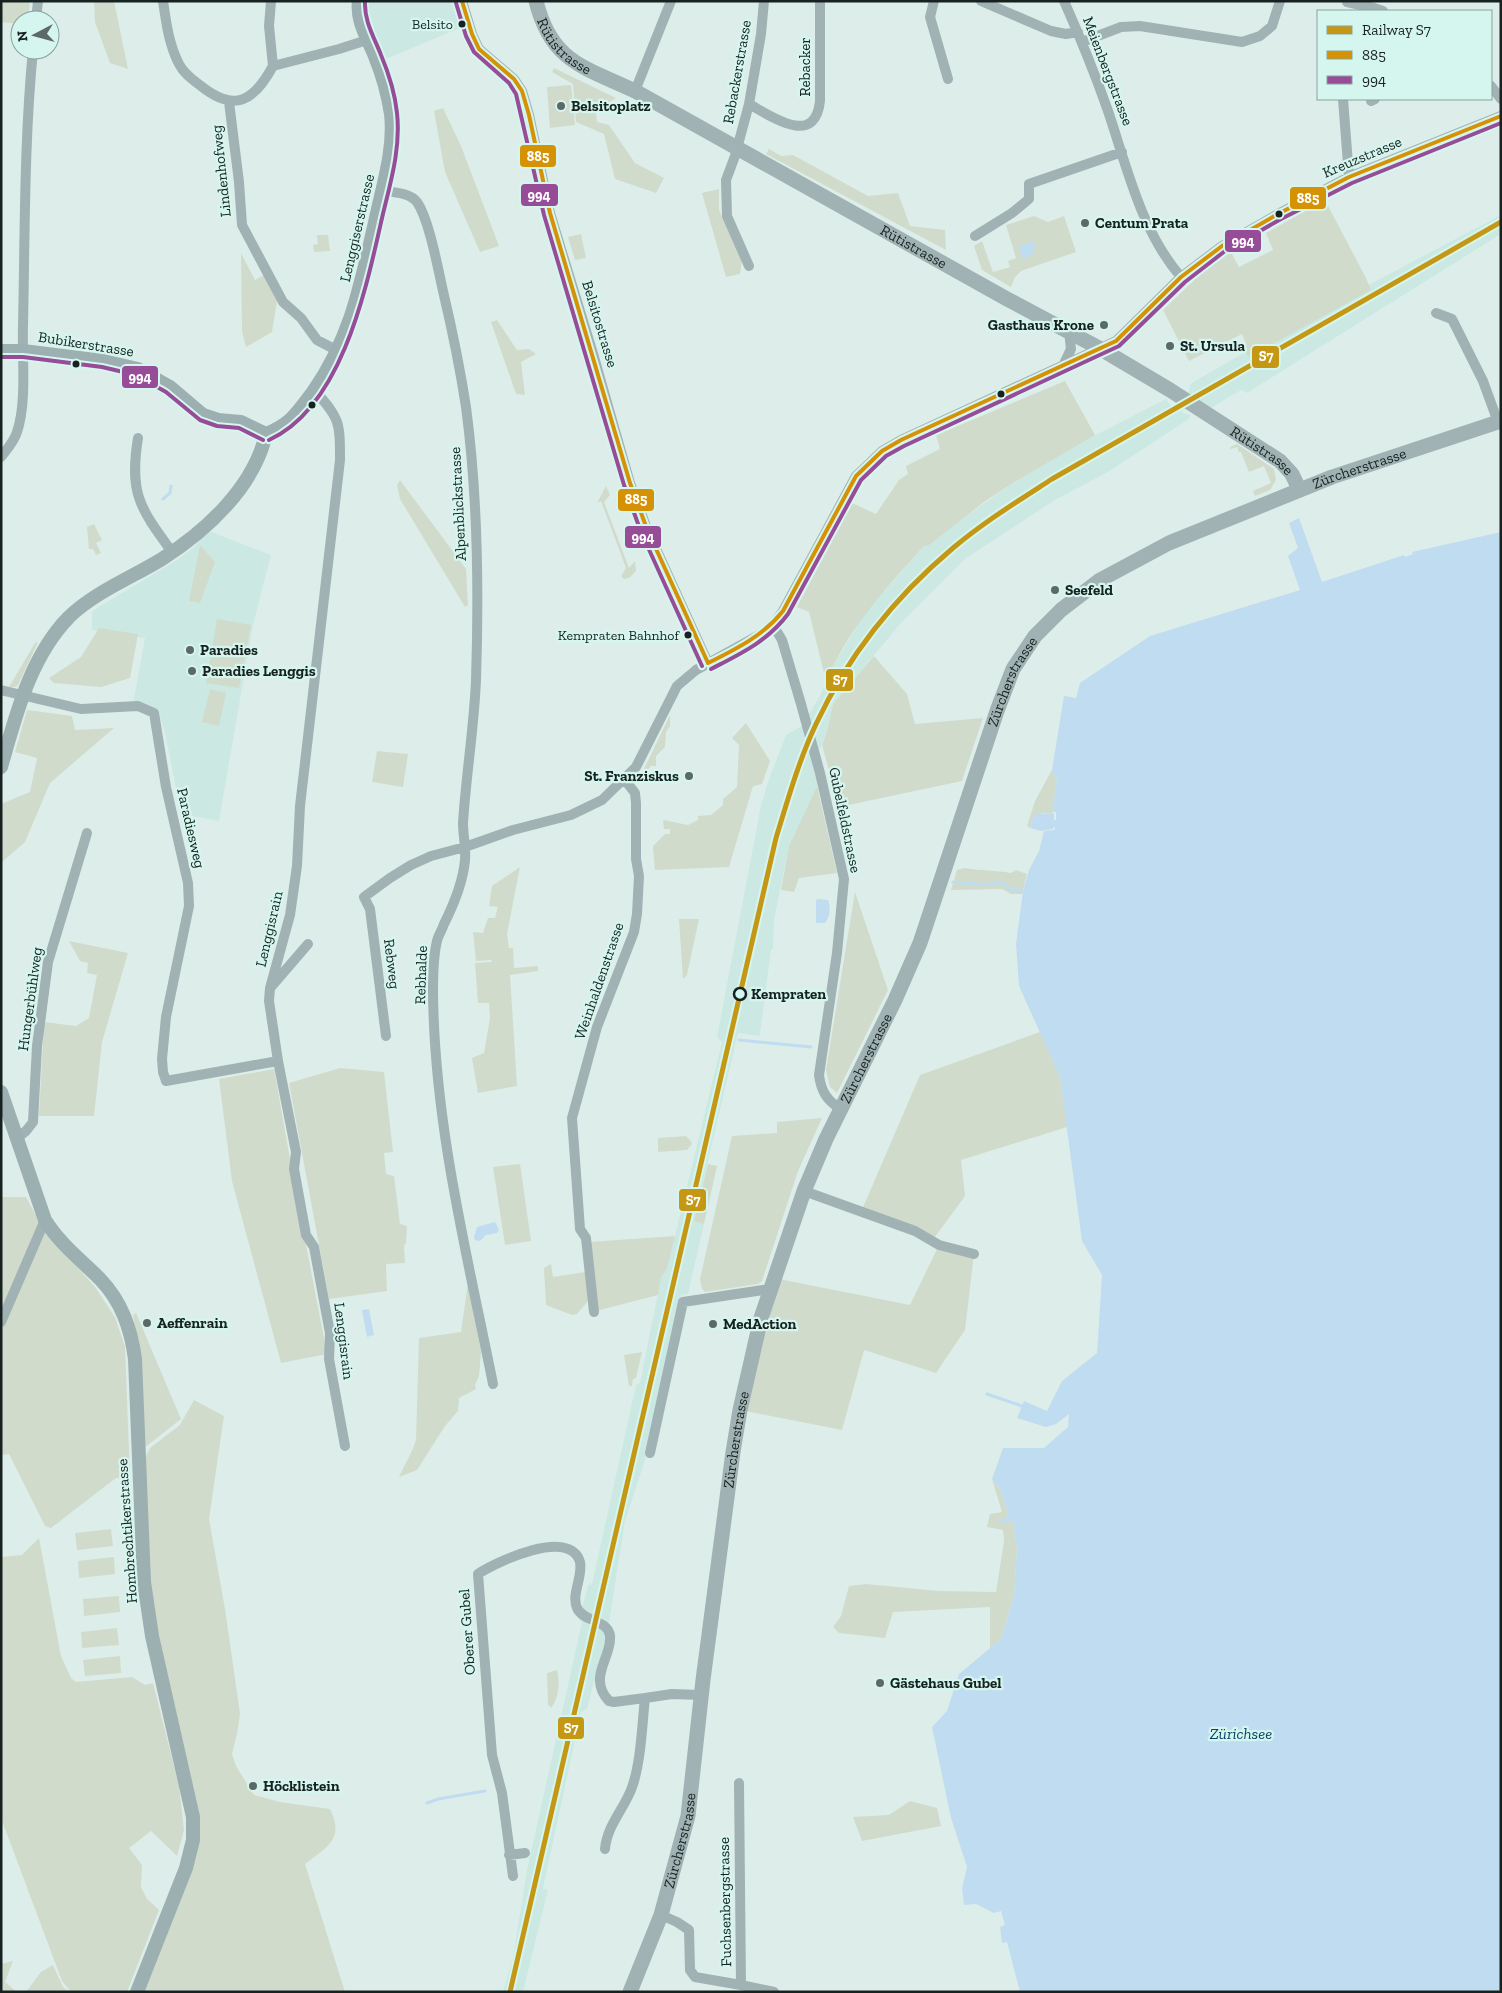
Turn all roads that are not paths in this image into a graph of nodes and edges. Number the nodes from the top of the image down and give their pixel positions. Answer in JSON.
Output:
{"nodes":[{"id":1,"x":163,"y":1,"type":"edge"},
{"id":2,"x":271,"y":1,"type":"edge"},
{"id":3,"x":359,"y":1,"type":"edge"},
{"id":4,"x":462,"y":1,"type":"edge"},
{"id":5,"x":536,"y":1,"type":"edge"},
{"id":6,"x":671,"y":1,"type":"edge"},
{"id":7,"x":764,"y":1,"type":"edge"},
{"id":8,"x":820,"y":1,"type":"edge"},
{"id":9,"x":934,"y":1,"type":"edge"},
{"id":10,"x":981,"y":1,"type":"edge"},
{"id":11,"x":1064,"y":1,"type":"edge"},
{"id":12,"x":1280,"y":1,"type":"edge"},
{"id":13,"x":1347,"y":5,"type":"edge"},
{"id":14,"x":1380,"y":10,"type":"edge"},
{"id":15,"x":1080,"y":37,"type":"junction"},
{"id":16,"x":367,"y":40,"type":"junction"},
{"id":17,"x":32,"y":60,"type":"edge"},
{"id":18,"x":273,"y":66,"type":"junction"},
{"id":19,"x":948,"y":79,"type":"dead end"},
{"id":20,"x":1492,"y":87,"type":"edge"},
{"id":21,"x":635,"y":91,"type":"junction"},
{"id":22,"x":1501,"y":99,"type":"edge"},
{"id":23,"x":1343,"y":100,"type":"edge"},
{"id":24,"x":229,"y":102,"type":"junction"},
{"id":25,"x":750,"y":104,"type":"junction"},
{"id":26,"x":1501,"y":116,"type":"edge"},
{"id":27,"x":737,"y":148,"type":"junction"},
{"id":28,"x":1122,"y":152,"type":"junction"},
{"id":29,"x":1350,"y":177,"type":"junction"},
{"id":30,"x":382,"y":190,"type":"junction"},
{"id":31,"x":975,"y":236,"type":"dead end"},
{"id":32,"x":749,"y":266,"type":"dead end"},
{"id":33,"x":1181,"y":277,"type":"junction"},
{"id":34,"x":1436,"y":313,"type":"dead end"},
{"id":35,"x":1069,"y":331,"type":"junction"},
{"id":36,"x":1101,"y":349,"type":"junction"},
{"id":37,"x":1,"y":351,"type":"edge"},
{"id":38,"x":23,"y":351,"type":"junction"},
{"id":39,"x":338,"y":351,"type":"junction"},
{"id":40,"x":1063,"y":366,"type":"junction"},
{"id":41,"x":314,"y":390,"type":"junction"},
{"id":42,"x":1499,"y":422,"type":"edge"},
{"id":43,"x":266,"y":434,"type":"junction"},
{"id":44,"x":138,"y":438,"type":"dead end"},
{"id":45,"x":1,"y":457,"type":"edge"},
{"id":46,"x":1300,"y":489,"type":"junction"},
{"id":47,"x":172,"y":552,"type":"junction"},
{"id":48,"x":773,"y":625,"type":"junction"},
{"id":49,"x":708,"y":663,"type":"junction"},
{"id":50,"x":1,"y":690,"type":"edge"},
{"id":51,"x":24,"y":695,"type":"junction"},
{"id":52,"x":1,"y":767,"type":"edge"},
{"id":53,"x":625,"y":780,"type":"junction"},
{"id":54,"x":87,"y":833,"type":"dead end"},
{"id":55,"x":465,"y":848,"type":"junction"},
{"id":56,"x":308,"y":944,"type":"dead end"},
{"id":57,"x":270,"y":988,"type":"junction"},
{"id":58,"x":386,"y":1036,"type":"dead end"},
{"id":59,"x":278,"y":1061,"type":"junction"},
{"id":60,"x":1,"y":1092,"type":"edge"},
{"id":61,"x":841,"y":1109,"type":"junction"},
{"id":62,"x":17,"y":1138,"type":"junction"},
{"id":63,"x":804,"y":1191,"type":"junction"},
{"id":64,"x":46,"y":1220,"type":"junction"},
{"id":65,"x":974,"y":1254,"type":"dead end"},
{"id":66,"x":770,"y":1289,"type":"junction"},
{"id":67,"x":594,"y":1312,"type":"dead end"},
{"id":68,"x":1,"y":1322,"type":"edge"},
{"id":69,"x":493,"y":1384,"type":"dead end"},
{"id":70,"x":345,"y":1446,"type":"dead end"},
{"id":71,"x":650,"y":1453,"type":"dead end"},
{"id":72,"x":701,"y":1695,"type":"junction"},
{"id":73,"x":645,"y":1698,"type":"junction"},
{"id":74,"x":738,"y":1783,"type":"dead end"},
{"id":75,"x":605,"y":1849,"type":"dead end"},
{"id":76,"x":525,"y":1853,"type":"dead end"},
{"id":77,"x":509,"y":1855,"type":"junction"},
{"id":78,"x":513,"y":1876,"type":"dead end"},
{"id":79,"x":661,"y":1915,"type":"junction"},
{"id":80,"x":741,"y":1985,"type":"junction"},
{"id":81,"x":138,"y":1992,"type":"edge"},
{"id":82,"x":630,"y":1992,"type":"edge"},
{"id":83,"x":774,"y":1992,"type":"edge"}],
"edges":[{"from":1,"to":24,"type":"street"},
{"from":2,"to":18,"type":"street"},
{"from":3,"to":16,"type":"street","name":"Lenggiserstrasse"},
{"from":4,"to":49,"type":"street","name":"Belsitostrasse"},
{"from":5,"to":21,"type":"main road","name":"Rütistrasse"},
{"from":6,"to":21,"type":"street"},
{"from":7,"to":25,"type":"street","name":"Rebackerstrasse"},
{"from":8,"to":25,"type":"street","name":"Rebacker"},
{"from":9,"to":19,"type":"street"},
{"from":10,"to":15,"type":"street"},
{"from":11,"to":15,"type":"street","name":"Meienbergstrasse"},
{"from":12,"to":15,"type":"street"},
{"from":13,"to":14,"type":"street"},
{"from":15,"to":28,"type":"street","name":"Meienbergstrasse"},
{"from":16,"to":18,"type":"street"},
{"from":16,"to":30,"type":"street","name":"Lenggiserstrasse"},
{"from":17,"to":38,"type":"street"},
{"from":18,"to":24,"type":"street"},
{"from":20,"to":22,"type":"street"},
{"from":21,"to":27,"type":"main road","name":"Rütistrasse"},
{"from":23,"to":29,"type":"street"},
{"from":24,"to":39,"type":"street","name":"Lindenhofweg"},
{"from":25,"to":27,"type":"street","name":"Rebackerstrasse"},
{"from":26,"to":29,"type":"street","name":"Kreuzstrasse"},
{"from":27,"to":32,"type":"street","name":"Rebackerstrasse"},
{"from":27,"to":35,"type":"main road","name":"Rütistrasse"},
{"from":28,"to":31,"type":"street"},
{"from":28,"to":33,"type":"street","name":"Meienbergstrasse"},
{"from":29,"to":33,"type":"street","name":"Kreuzstrasse"},
{"from":30,"to":39,"type":"street","name":"Lenggiserstrasse"},
{"from":30,"to":55,"type":"street","name":"Alpenblickstrasse"},
{"from":33,"to":36,"type":"street","name":"Kreuzstrasse"},
{"from":34,"to":42,"type":"street","name":"Zürcherstrasse"},
{"from":35,"to":36,"type":"main road","name":"Rütistrasse"},
{"from":35,"to":40,"type":"street"},
{"from":36,"to":40,"type":"street","name":"Kreuzstrasse"},
{"from":36,"to":46,"type":"main road","name":"Rütistrasse"},
{"from":37,"to":38,"type":"street","name":"Bubikerstrasse"},
{"from":38,"to":43,"type":"street","name":"Bubikerstrasse"},
{"from":38,"to":45,"type":"street"},
{"from":39,"to":41,"type":"street","name":"Lenggiserstrasse"},
{"from":40,"to":48,"type":"street","name":"Kreuzstrasse"},
{"from":41,"to":43,"type":"street","name":"Lenggiserstrasse"},
{"from":41,"to":57,"type":"street","name":"Lenggisrain"},
{"from":42,"to":46,"type":"main road","name":"Zürcherstrasse"},
{"from":43,"to":47,"type":"street"},
{"from":44,"to":47,"type":"street"},
{"from":46,"to":61,"type":"main road","name":"Zürcherstrasse"},
{"from":47,"to":51,"type":"street"},
{"from":48,"to":49,"type":"street","name":"Kreuzstrasse"},
{"from":48,"to":61,"type":"street","name":"Gubelfeldstrasse"},
{"from":49,"to":53,"type":"street","name":"Kreuzstrasse"},
{"from":50,"to":51,"type":"street","name":"Paradiesweg"},
{"from":51,"to":52,"type":"street"},
{"from":51,"to":59,"type":"street","name":"Paradiesweg"},
{"from":53,"to":55,"type":"street"},
{"from":53,"to":67,"type":"street","name":"Weinhaldenstrasse"},
{"from":54,"to":62,"type":"street","name":"Hungerbühlweg"},
{"from":55,"to":58,"type":"street","name":"Rebweg"},
{"from":55,"to":69,"type":"street","name":"Rebhalde"},
{"from":56,"to":57,"type":"street"},
{"from":57,"to":59,"type":"street","name":"Lenggisrain"},
{"from":59,"to":70,"type":"street","name":"Lenggisrain"},
{"from":60,"to":62,"type":"street","name":"Hombrechtikerstrasse"},
{"from":61,"to":63,"type":"main road","name":"Zürcherstrasse"},
{"from":62,"to":64,"type":"street","name":"Hombrechtikerstrasse"},
{"from":63,"to":65,"type":"street"},
{"from":63,"to":66,"type":"main road","name":"Zürcherstrasse"},
{"from":64,"to":68,"type":"street"},
{"from":64,"to":81,"type":"street","name":"Hombrechtikerstrasse"},
{"from":66,"to":71,"type":"street"},
{"from":66,"to":72,"type":"main road","name":"Zürcherstrasse"},
{"from":72,"to":73,"type":"street","name":"Oberer Gubel"},
{"from":72,"to":79,"type":"main road","name":"Zürcherstrasse"},
{"from":73,"to":75,"type":"street"},
{"from":73,"to":77,"type":"street","name":"Oberer Gubel"},
{"from":74,"to":80,"type":"street","name":"Fuchsenbergstrasse"},
{"from":76,"to":77,"type":"street"},
{"from":77,"to":78,"type":"street","name":"Oberer Gubel"},
{"from":79,"to":80,"type":"street","name":"Fuchsenbergstrasse"},
{"from":79,"to":82,"type":"main road","name":"Zürcherstrasse"},
{"from":80,"to":83,"type":"street"}]}
